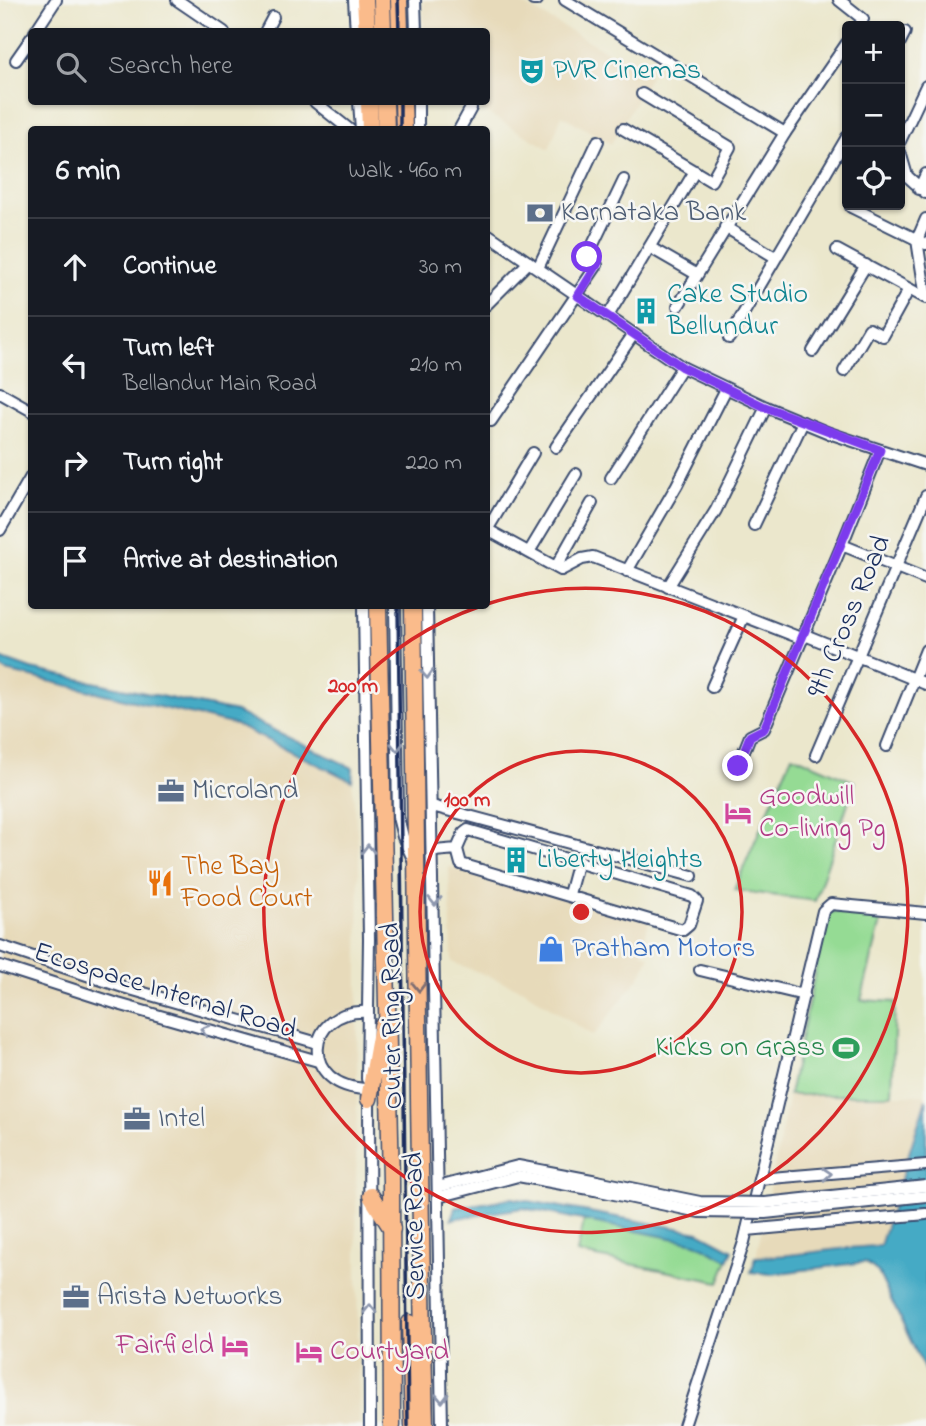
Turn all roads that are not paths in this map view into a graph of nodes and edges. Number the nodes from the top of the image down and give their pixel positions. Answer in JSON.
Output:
{"nodes":[{"id":1,"x":56,"y":0,"type":"edge"},
{"id":2,"x":177,"y":0,"type":"edge"},
{"id":3,"x":354,"y":0,"type":"edge"},
{"id":4,"x":365,"y":0,"type":"edge"},
{"id":5,"x":382,"y":0,"type":"edge"},
{"id":6,"x":400,"y":0,"type":"edge"},
{"id":7,"x":415,"y":0,"type":"edge"},
{"id":8,"x":565,"y":0,"type":"edge"},
{"id":9,"x":839,"y":0,"type":"edge"},
{"id":10,"x":196,"y":5,"type":"edge"},
{"id":11,"x":273,"y":17,"type":"dead end"},
{"id":12,"x":862,"y":21,"type":"edge"},
{"id":13,"x":38,"y":28,"type":"edge"},
{"id":14,"x":220,"y":28,"type":"edge"},
{"id":15,"x":267,"y":28,"type":"edge"},
{"id":16,"x":356,"y":28,"type":"edge"},
{"id":17,"x":367,"y":28,"type":"edge"},
{"id":18,"x":383,"y":28,"type":"edge"},
{"id":19,"x":400,"y":28,"type":"edge"},
{"id":20,"x":416,"y":28,"type":"edge"},
{"id":21,"x":28,"y":43,"type":"edge"},
{"id":22,"x":842,"y":50,"type":"edge"},
{"id":23,"x":16,"y":60,"type":"dead end"},
{"id":24,"x":926,"y":86,"type":"edge"},
{"id":25,"x":642,"y":94,"type":"dead end"},
{"id":26,"x":319,"y":105,"type":"edge"},
{"id":27,"x":359,"y":105,"type":"edge"},
{"id":28,"x":369,"y":105,"type":"edge"},
{"id":29,"x":385,"y":105,"type":"edge"},
{"id":30,"x":403,"y":105,"type":"edge"},
{"id":31,"x":418,"y":105,"type":"edge"},
{"id":32,"x":471,"y":108,"type":"dead end"},
{"id":33,"x":345,"y":126,"type":"edge"},
{"id":34,"x":361,"y":126,"type":"edge"},
{"id":35,"x":370,"y":126,"type":"edge"},
{"id":36,"x":386,"y":126,"type":"edge"},
{"id":37,"x":404,"y":126,"type":"edge"},
{"id":38,"x":418,"y":126,"type":"edge"},
{"id":39,"x":461,"y":126,"type":"edge"},
{"id":40,"x":623,"y":129,"type":"dead end"},
{"id":41,"x":905,"y":130,"type":"edge"},
{"id":42,"x":785,"y":133,"type":"junction"},
{"id":43,"x":598,"y":141,"type":"dead end"},
{"id":44,"x":842,"y":145,"type":"edge"},
{"id":45,"x":905,"y":169,"type":"edge"},
{"id":46,"x":695,"y":171,"type":"junction"},
{"id":47,"x":926,"y":174,"type":"edge"},
{"id":48,"x":624,"y":180,"type":"dead end"},
{"id":49,"x":923,"y":191,"type":"edge"},
{"id":50,"x":857,"y":210,"type":"edge"},
{"id":51,"x":926,"y":219,"type":"edge"},
{"id":52,"x":725,"y":227,"type":"junction"},
{"id":53,"x":490,"y":236,"type":"edge"},
{"id":54,"x":921,"y":242,"type":"edge"},
{"id":55,"x":651,"y":248,"type":"junction"},
{"id":56,"x":837,"y":250,"type":"dead end"},
{"id":57,"x":775,"y":257,"type":"junction"},
{"id":58,"x":534,"y":265,"type":"junction"},
{"id":59,"x":866,"y":265,"type":"junction"},
{"id":60,"x":696,"y":274,"type":"junction"},
{"id":61,"x":909,"y":289,"type":"junction"},
{"id":62,"x":578,"y":296,"type":"junction"},
{"id":63,"x":925,"y":298,"type":"edge"},
{"id":64,"x":490,"y":302,"type":"edge"},
{"id":65,"x":678,"y":306,"type":"dead end"},
{"id":66,"x":608,"y":316,"type":"junction"},
{"id":67,"x":634,"y":335,"type":"junction"},
{"id":68,"x":729,"y":338,"type":"dead end"},
{"id":69,"x":813,"y":351,"type":"dead end"},
{"id":70,"x":682,"y":367,"type":"junction"},
{"id":71,"x":844,"y":370,"type":"dead end"},
{"id":72,"x":726,"y":389,"type":"junction"},
{"id":73,"x":0,"y":393,"type":"edge"},
{"id":74,"x":765,"y":407,"type":"junction"},
{"id":75,"x":28,"y":409,"type":"edge"},
{"id":76,"x":491,"y":421,"type":"dead end"},
{"id":77,"x":803,"y":422,"type":"junction"},
{"id":78,"x":556,"y":447,"type":"dead end"},
{"id":79,"x":880,"y":450,"type":"junction"},
{"id":80,"x":533,"y":453,"type":"dead end"},
{"id":81,"x":926,"y":466,"type":"edge"},
{"id":82,"x":576,"y":474,"type":"dead end"},
{"id":83,"x":611,"y":478,"type":"dead end"},
{"id":84,"x":28,"y":482,"type":"edge"},
{"id":85,"x":926,"y":496,"type":"edge"},
{"id":86,"x":592,"y":503,"type":"dead end"},
{"id":87,"x":490,"y":525,"type":"edge"},
{"id":88,"x":754,"y":525,"type":"dead end"},
{"id":89,"x":0,"y":530,"type":"edge"},
{"id":90,"x":490,"y":532,"type":"edge"},
{"id":91,"x":842,"y":545,"type":"junction"},
{"id":92,"x":529,"y":552,"type":"junction"},
{"id":93,"x":556,"y":567,"type":"junction"},
{"id":94,"x":897,"y":568,"type":"junction"},
{"id":95,"x":627,"y":571,"type":"junction"},
{"id":96,"x":926,"y":579,"type":"edge"},
{"id":97,"x":668,"y":587,"type":"junction"},
{"id":98,"x":365,"y":609,"type":"edge"},
{"id":99,"x":378,"y":609,"type":"edge"},
{"id":100,"x":395,"y":609,"type":"edge"},
{"id":101,"x":413,"y":609,"type":"edge"},
{"id":102,"x":427,"y":609,"type":"edge"},
{"id":103,"x":744,"y":616,"type":"junction"},
{"id":104,"x":804,"y":637,"type":"junction"},
{"id":105,"x":926,"y":650,"type":"edge"},
{"id":106,"x":856,"y":658,"type":"junction"},
{"id":107,"x":914,"y":679,"type":"junction"},
{"id":108,"x":926,"y":684,"type":"edge"},
{"id":109,"x":712,"y":687,"type":"dead end"},
{"id":110,"x":887,"y":746,"type":"dead end"},
{"id":111,"x":816,"y":755,"type":"dead end"},
{"id":112,"x":738,"y":766,"type":"dead end"},
{"id":113,"x":432,"y":806,"type":"junction"},
{"id":114,"x":457,"y":849,"type":"junction"},
{"id":115,"x":434,"y":851,"type":"junction"},
{"id":116,"x":578,"y":861,"type":"junction"},
{"id":117,"x":417,"y":867,"type":"junction"},
{"id":118,"x":692,"y":876,"type":"dead end"},
{"id":119,"x":569,"y":894,"type":"junction"},
{"id":120,"x":926,"y":913,"type":"edge"},
{"id":121,"x":377,"y":939,"type":"junction"},
{"id":122,"x":0,"y":946,"type":"edge"},
{"id":123,"x":50,"y":963,"type":"junction"},
{"id":124,"x":0,"y":966,"type":"edge"},
{"id":125,"x":700,"y":970,"type":"dead end"},
{"id":126,"x":44,"y":981,"type":"junction"},
{"id":127,"x":804,"y":995,"type":"junction"},
{"id":128,"x":368,"y":1012,"type":"junction"},
{"id":129,"x":387,"y":1012,"type":"junction"},
{"id":130,"x":318,"y":1043,"type":"junction"},
{"id":131,"x":318,"y":1060,"type":"junction"},
{"id":132,"x":428,"y":1068,"type":"junction"},
{"id":133,"x":369,"y":1094,"type":"junction"},
{"id":134,"x":926,"y":1165,"type":"edge"},
{"id":135,"x":759,"y":1179,"type":"junction"},
{"id":136,"x":596,"y":1185,"type":"junction"},
{"id":137,"x":926,"y":1186,"type":"edge"},
{"id":138,"x":438,"y":1192,"type":"junction"},
{"id":139,"x":371,"y":1196,"type":"junction"},
{"id":140,"x":926,"y":1196,"type":"edge"},
{"id":141,"x":926,"y":1213,"type":"edge"},
{"id":142,"x":392,"y":1229,"type":"junction"},
{"id":143,"x":747,"y":1230,"type":"junction"},
{"id":144,"x":419,"y":1247,"type":"junction"},
{"id":145,"x":370,"y":1426,"type":"edge"},
{"id":146,"x":392,"y":1426,"type":"edge"},
{"id":147,"x":413,"y":1426,"type":"edge"},
{"id":148,"x":425,"y":1426,"type":"edge"},
{"id":149,"x":442,"y":1426,"type":"edge"},
{"id":150,"x":684,"y":1426,"type":"edge"}],
"edges":[{"from":1,"to":13,"type":"street"},
{"from":2,"to":10,"type":"street"},
{"from":3,"to":16,"type":"street"},
{"from":4,"to":17,"type":"highway"},
{"from":5,"to":18,"type":"highway"},
{"from":6,"to":19,"type":"highway"},
{"from":7,"to":20,"type":"street"},
{"from":8,"to":42,"type":"street"},
{"from":9,"to":12,"type":"street"},
{"from":10,"to":14,"type":"street"},
{"from":11,"to":15,"type":"street"},
{"from":21,"to":23,"type":"street"},
{"from":22,"to":42,"type":"street"},
{"from":24,"to":41,"type":"street"},
{"from":25,"to":46,"type":"street"},
{"from":26,"to":33,"type":"street"},
{"from":27,"to":34,"type":"street"},
{"from":28,"to":35,"type":"highway"},
{"from":29,"to":36,"type":"highway"},
{"from":30,"to":37,"type":"highway"},
{"from":31,"to":38,"type":"street"},
{"from":32,"to":39,"type":"street"},
{"from":40,"to":46,"type":"street"},
{"from":42,"to":52,"type":"street"},
{"from":43,"to":58,"type":"street"},
{"from":44,"to":57,"type":"street"},
{"from":45,"to":49,"type":"street"},
{"from":46,"to":55,"type":"street"},
{"from":47,"to":49,"type":"street"},
{"from":48,"to":62,"type":"street"},
{"from":50,"to":54,"type":"street"},
{"from":51,"to":54,"type":"street"},
{"from":52,"to":57,"type":"street"},
{"from":52,"to":60,"type":"street"},
{"from":53,"to":58,"type":"street"},
{"from":54,"to":63,"type":"street"},
{"from":55,"to":60,"type":"street"},
{"from":55,"to":66,"type":"street"},
{"from":56,"to":59,"type":"street"},
{"from":57,"to":68,"type":"street"},
{"from":58,"to":62,"type":"street"},
{"from":58,"to":64,"type":"street"},
{"from":59,"to":61,"type":"street"},
{"from":59,"to":69,"type":"street"},
{"from":60,"to":65,"type":"street"},
{"from":61,"to":63,"type":"street"},
{"from":61,"to":71,"type":"street"},
{"from":62,"to":66,"type":"street"},
{"from":62,"to":76,"type":"street"},
{"from":66,"to":67,"type":"street"},
{"from":67,"to":70,"type":"street"},
{"from":67,"to":78,"type":"street"},
{"from":70,"to":72,"type":"street"},
{"from":70,"to":83,"type":"street"},
{"from":72,"to":74,"type":"street"},
{"from":72,"to":95,"type":"street"},
{"from":73,"to":75,"type":"street"},
{"from":74,"to":77,"type":"street"},
{"from":74,"to":97,"type":"street"},
{"from":77,"to":79,"type":"street"},
{"from":77,"to":88,"type":"street"},
{"from":79,"to":81,"type":"street"},
{"from":79,"to":91,"type":"street"},
{"from":80,"to":87,"type":"street"},
{"from":82,"to":92,"type":"street"},
{"from":84,"to":89,"type":"street"},
{"from":85,"to":94,"type":"street","name":"9th Cross Road"},
{"from":86,"to":93,"type":"street"},
{"from":90,"to":92,"type":"street"},
{"from":91,"to":94,"type":"street"},
{"from":91,"to":104,"type":"street"},
{"from":92,"to":93,"type":"street"},
{"from":93,"to":95,"type":"street"},
{"from":94,"to":96,"type":"street"},
{"from":94,"to":106,"type":"street","name":"9th Cross Road"},
{"from":95,"to":97,"type":"street"},
{"from":97,"to":103,"type":"street"},
{"from":121,"to":98,"type":"street","one_way":true},
{"from":99,"to":121,"type":"highway","name":"Outer Ring Road"},
{"from":100,"to":117,"type":"street","one_way":true},
{"from":101,"to":117,"type":"highway","name":"Outer Ring Road"},
{"from":102,"to":113,"type":"street","name":"Service Road","one_way":true},
{"from":103,"to":104,"type":"street"},
{"from":103,"to":109,"type":"street"},
{"from":104,"to":106,"type":"street"},
{"from":104,"to":112,"type":"street"},
{"from":105,"to":107,"type":"street"},
{"from":106,"to":107,"type":"street"},
{"from":106,"to":111,"type":"street","name":"9th Cross Road"},
{"from":107,"to":108,"type":"street"},
{"from":107,"to":110,"type":"street"},
{"from":113,"to":115,"type":"street","name":"Service Road"},
{"from":113,"to":118,"type":"street"},
{"from":114,"to":115,"type":"street"},
{"from":114,"to":116,"type":"street"},
{"from":114,"to":119,"type":"street"},
{"from":115,"to":132,"type":"street","name":"Service Road","one_way":true},
{"from":116,"to":119,"type":"street"},
{"from":116,"to":119,"type":"street"},
{"from":117,"to":132,"type":"highway","name":"Outer Ring Road","one_way":true},
{"from":120,"to":127,"type":"street"},
{"from":121,"to":128,"type":"street"},
{"from":121,"to":129,"type":"highway","name":"Outer Ring Road"},
{"from":122,"to":123,"type":"street","name":"Ecospace Internal Road"},
{"from":123,"to":126,"type":"street"},
{"from":123,"to":130,"type":"street","name":"Ecospace Internal Road"},
{"from":124,"to":126,"type":"street","name":"Ecospace Internal Road"},
{"from":125,"to":127,"type":"street"},
{"from":131,"to":126,"type":"street","name":"Ecospace Internal Road","one_way":true},
{"from":127,"to":135,"type":"street"},
{"from":128,"to":130,"type":"street","name":"Ecospace Internal Road"},
{"from":128,"to":133,"type":"street"},
{"from":129,"to":133,"type":"highway"},
{"from":129,"to":142,"type":"highway","name":"Outer Ring Road"},
{"from":130,"to":131,"type":"street","name":"Ecospace Internal Road"},
{"from":131,"to":133,"type":"street","name":"Ecospace Internal Road"},
{"from":132,"to":138,"type":"street","name":"Service Road"},
{"from":132,"to":144,"type":"highway","name":"Outer Ring Road"},
{"from":133,"to":139,"type":"street"},
{"from":135,"to":134,"type":"street","one_way":true},
{"from":135,"to":143,"type":"street"},
{"from":136,"to":137,"type":"street","bridge":true},
{"from":136,"to":138,"type":"street"},
{"from":136,"to":140,"type":"street","bridge":true},
{"from":138,"to":149,"type":"street","name":"Service Road","one_way":true},
{"from":139,"to":142,"type":"highway"},
{"from":145,"to":139,"type":"street","one_way":true},
{"from":141,"to":143,"type":"street"},
{"from":142,"to":146,"type":"highway","name":"Outer Ring Road"},
{"from":143,"to":150,"type":"street"},
{"from":144,"to":147,"type":"highway"},
{"from":144,"to":148,"type":"highway","name":"Outer Ring Road"}]}
